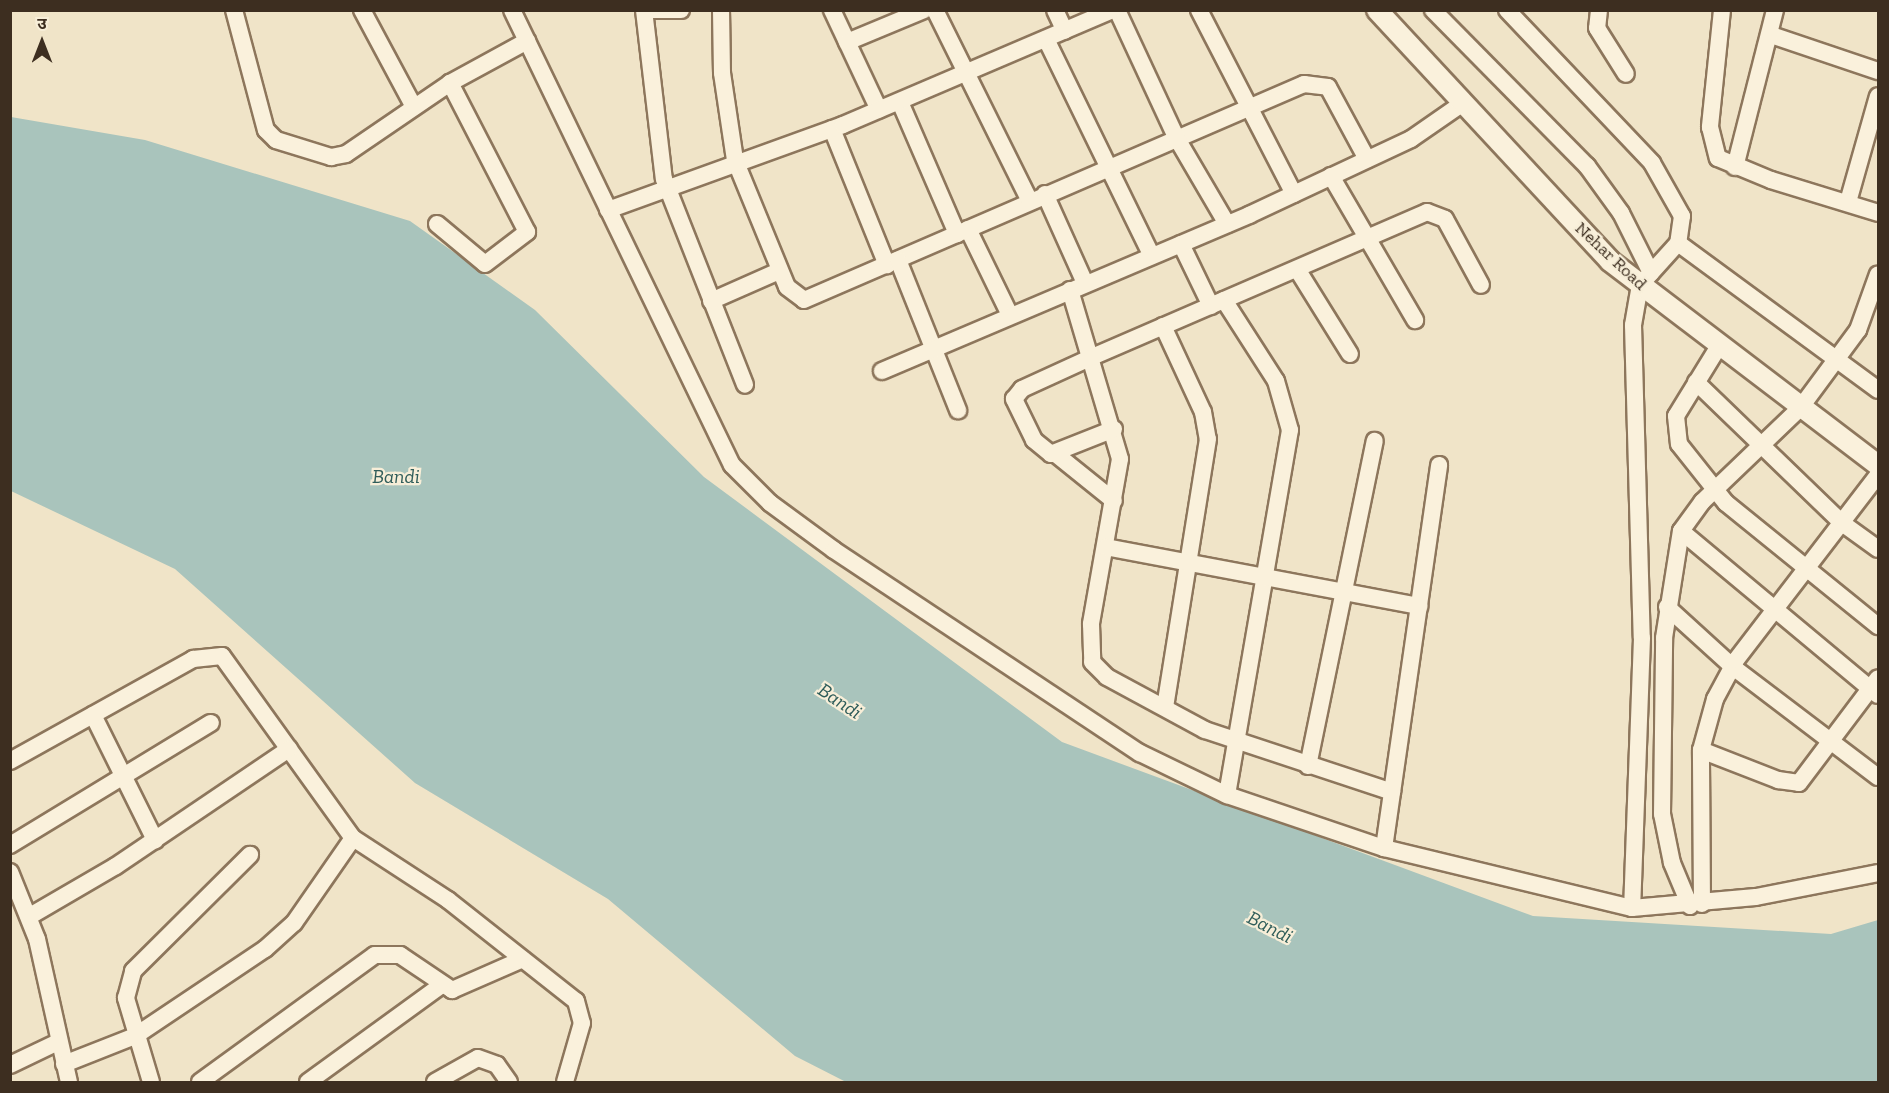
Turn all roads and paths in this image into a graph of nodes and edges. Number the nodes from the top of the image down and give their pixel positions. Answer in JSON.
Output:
{"nodes":[{"id":1,"x":234,"y":10,"type":"edge"},
{"id":2,"x":362,"y":10,"type":"edge"},
{"id":3,"x":512,"y":10,"type":"edge"},
{"id":4,"x":644,"y":10,"type":"edge"},
{"id":5,"x":653,"y":10,"type":"edge"},
{"id":6,"x":681,"y":10,"type":"edge"},
{"id":7,"x":721,"y":10,"type":"edge"},
{"id":8,"x":832,"y":10,"type":"edge"},
{"id":9,"x":924,"y":10,"type":"edge"},
{"id":10,"x":935,"y":10,"type":"edge"},
{"id":11,"x":1055,"y":10,"type":"edge"},
{"id":12,"x":1115,"y":10,"type":"edge"},
{"id":13,"x":1198,"y":10,"type":"edge"},
{"id":14,"x":1377,"y":10,"type":"edge"},
{"id":15,"x":1433,"y":10,"type":"edge"},
{"id":16,"x":1507,"y":10,"type":"edge"},
{"id":17,"x":1599,"y":10,"type":"edge"},
{"id":18,"x":1722,"y":10,"type":"edge"},
{"id":19,"x":1775,"y":10,"type":"edge"},
{"id":20,"x":1065,"y":31,"type":"junction"},
{"id":21,"x":1771,"y":36,"type":"junction"},
{"id":22,"x":1046,"y":39,"type":"junction"},
{"id":23,"x":527,"y":42,"type":"junction"},
{"id":24,"x":847,"y":42,"type":"junction"},
{"id":25,"x":1878,"y":71,"type":"edge"},
{"id":26,"x":967,"y":73,"type":"junction"},
{"id":27,"x":1626,"y":74,"type":"dead end"},
{"id":28,"x":450,"y":83,"type":"junction"},
{"id":29,"x":1878,"y":96,"type":"edge"},
{"id":30,"x":900,"y":102,"type":"junction"},
{"id":31,"x":1463,"y":103,"type":"junction"},
{"id":32,"x":1250,"y":105,"type":"junction"},
{"id":33,"x":414,"y":106,"type":"junction"},
{"id":34,"x":879,"y":110,"type":"junction"},
{"id":35,"x":832,"y":129,"type":"junction"},
{"id":36,"x":1176,"y":137,"type":"junction"},
{"id":37,"x":1367,"y":159,"type":"junction"},
{"id":38,"x":737,"y":165,"type":"junction"},
{"id":39,"x":1106,"y":167,"type":"junction"},
{"id":40,"x":1736,"y":167,"type":"junction"},
{"id":41,"x":1331,"y":176,"type":"junction"},
{"id":42,"x":667,"y":189,"type":"junction"},
{"id":43,"x":1294,"y":194,"type":"junction"},
{"id":44,"x":1037,"y":197,"type":"junction"},
{"id":45,"x":1848,"y":202,"type":"junction"},
{"id":46,"x":608,"y":210,"type":"junction"},
{"id":47,"x":1878,"y":213,"type":"edge"},
{"id":48,"x":437,"y":224,"type":"dead end"},
{"id":49,"x":1227,"y":224,"type":"junction"},
{"id":50,"x":963,"y":231,"type":"junction"},
{"id":51,"x":1367,"y":239,"type":"junction"},
{"id":52,"x":1678,"y":243,"type":"junction"},
{"id":53,"x":1180,"y":244,"type":"junction"},
{"id":54,"x":1151,"y":254,"type":"junction"},
{"id":55,"x":893,"y":263,"type":"junction"},
{"id":56,"x":1297,"y":269,"type":"junction"},
{"id":57,"x":780,"y":271,"type":"junction"},
{"id":58,"x":1878,"y":274,"type":"edge"},
{"id":59,"x":1646,"y":279,"type":"junction"},
{"id":60,"x":1481,"y":285,"type":"dead end"},
{"id":61,"x":1078,"y":286,"type":"junction"},
{"id":62,"x":711,"y":301,"type":"junction"},
{"id":63,"x":1217,"y":303,"type":"junction"},
{"id":64,"x":1010,"y":315,"type":"junction"},
{"id":65,"x":1414,"y":320,"type":"dead end"},
{"id":66,"x":1163,"y":326,"type":"junction"},
{"id":67,"x":936,"y":346,"type":"junction"},
{"id":68,"x":1719,"y":346,"type":"junction"},
{"id":69,"x":1350,"y":354,"type":"dead end"},
{"id":70,"x":1092,"y":357,"type":"junction"},
{"id":71,"x":1837,"y":359,"type":"junction"},
{"id":72,"x":882,"y":371,"type":"dead end"},
{"id":73,"x":1696,"y":382,"type":"junction"},
{"id":74,"x":745,"y":385,"type":"dead end"},
{"id":75,"x":1878,"y":390,"type":"edge"},
{"id":76,"x":1801,"y":407,"type":"junction"},
{"id":77,"x":958,"y":410,"type":"dead end"},
{"id":78,"x":1114,"y":429,"type":"junction"},
{"id":79,"x":1375,"y":441,"type":"dead end"},
{"id":80,"x":1760,"y":448,"type":"junction"},
{"id":81,"x":1057,"y":455,"type":"junction"},
{"id":82,"x":1438,"y":465,"type":"dead end"},
{"id":83,"x":1878,"y":465,"type":"edge"},
{"id":84,"x":1878,"y":475,"type":"edge"},
{"id":85,"x":1714,"y":492,"type":"junction"},
{"id":86,"x":1114,"y":501,"type":"junction"},
{"id":87,"x":1842,"y":524,"type":"junction"},
{"id":88,"x":1681,"y":531,"type":"junction"},
{"id":89,"x":1106,"y":547,"type":"junction"},
{"id":90,"x":1878,"y":549,"type":"edge"},
{"id":91,"x":1189,"y":563,"type":"junction"},
{"id":92,"x":1805,"y":572,"type":"junction"},
{"id":93,"x":1268,"y":578,"type":"junction"},
{"id":94,"x":1343,"y":592,"type":"junction"},
{"id":95,"x":1419,"y":606,"type":"junction"},
{"id":96,"x":1667,"y":607,"type":"junction"},
{"id":97,"x":1774,"y":612,"type":"junction"},
{"id":98,"x":1878,"y":626,"type":"edge"},
{"id":99,"x":1733,"y":667,"type":"junction"},
{"id":100,"x":1876,"y":687,"type":"edge"},
{"id":101,"x":1165,"y":708,"type":"junction"},
{"id":102,"x":93,"y":715,"type":"junction"},
{"id":103,"x":211,"y":723,"type":"dead end"},
{"id":104,"x":1832,"y":741,"type":"junction"},
{"id":105,"x":1237,"y":744,"type":"junction"},
{"id":106,"x":289,"y":749,"type":"junction"},
{"id":107,"x":1701,"y":750,"type":"junction"},
{"id":108,"x":10,"y":761,"type":"edge"},
{"id":109,"x":1308,"y":766,"type":"junction"},
{"id":110,"x":123,"y":775,"type":"junction"},
{"id":111,"x":1878,"y":777,"type":"edge"},
{"id":112,"x":1392,"y":792,"type":"junction"},
{"id":113,"x":1227,"y":795,"type":"junction"},
{"id":114,"x":353,"y":838,"type":"junction"},
{"id":115,"x":155,"y":840,"type":"junction"},
{"id":116,"x":10,"y":846,"type":"edge"},
{"id":117,"x":1384,"y":848,"type":"junction"},
{"id":118,"x":250,"y":855,"type":"dead end"},
{"id":119,"x":10,"y":872,"type":"edge"},
{"id":120,"x":1878,"y":873,"type":"edge"},
{"id":121,"x":1696,"y":905,"type":"junction"},
{"id":122,"x":1632,"y":908,"type":"junction"},
{"id":123,"x":30,"y":916,"type":"junction"},
{"id":124,"x":523,"y":959,"type":"junction"},
{"id":125,"x":440,"y":986,"type":"junction"},
{"id":126,"x":135,"y":1036,"type":"junction"},
{"id":127,"x":58,"y":1042,"type":"junction"},
{"id":128,"x":64,"y":1064,"type":"junction"},
{"id":129,"x":10,"y":1065,"type":"edge"},
{"id":130,"x":69,"y":1083,"type":"edge"},
{"id":131,"x":151,"y":1083,"type":"edge"},
{"id":132,"x":200,"y":1083,"type":"edge"},
{"id":133,"x":308,"y":1083,"type":"edge"},
{"id":134,"x":435,"y":1083,"type":"edge"},
{"id":135,"x":509,"y":1083,"type":"edge"},
{"id":136,"x":565,"y":1083,"type":"edge"}],
"edges":[{"from":1,"to":33,"type":"street"},
{"from":2,"to":33,"type":"street"},
{"from":3,"to":23,"type":"street"},
{"from":4,"to":42,"type":"street"},
{"from":5,"to":6,"type":"street"},
{"from":7,"to":38,"type":"street"},
{"from":8,"to":24,"type":"street"},
{"from":9,"to":24,"type":"street"},
{"from":10,"to":26,"type":"street"},
{"from":11,"to":20,"type":"street"},
{"from":12,"to":20,"type":"street"},
{"from":12,"to":36,"type":"street"},
{"from":13,"to":32,"type":"street"},
{"from":14,"to":31,"type":"street","name":"Nehar Road"},
{"from":15,"to":59,"type":"street"},
{"from":16,"to":52,"type":"street"},
{"from":17,"to":27,"type":"street"},
{"from":18,"to":40,"type":"street"},
{"from":19,"to":21,"type":"street"},
{"from":20,"to":22,"type":"street"},
{"from":21,"to":25,"type":"street"},
{"from":21,"to":40,"type":"street"},
{"from":22,"to":26,"type":"street"},
{"from":22,"to":39,"type":"street"},
{"from":23,"to":28,"type":"street"},
{"from":23,"to":46,"type":"street"},
{"from":24,"to":34,"type":"street"},
{"from":26,"to":30,"type":"street"},
{"from":26,"to":44,"type":"street"},
{"from":28,"to":33,"type":"street"},
{"from":28,"to":48,"type":"street"},
{"from":29,"to":45,"type":"street"},
{"from":30,"to":34,"type":"street"},
{"from":30,"to":50,"type":"street"},
{"from":31,"to":37,"type":"street"},
{"from":31,"to":59,"type":"street","name":"Nehar Road"},
{"from":32,"to":36,"type":"street"},
{"from":32,"to":37,"type":"street"},
{"from":32,"to":43,"type":"street"},
{"from":34,"to":35,"type":"street"},
{"from":35,"to":38,"type":"street"},
{"from":35,"to":55,"type":"street"},
{"from":36,"to":39,"type":"street"},
{"from":36,"to":49,"type":"street"},
{"from":37,"to":41,"type":"street"},
{"from":38,"to":42,"type":"street"},
{"from":38,"to":57,"type":"street"},
{"from":39,"to":44,"type":"street"},
{"from":39,"to":54,"type":"street"},
{"from":40,"to":45,"type":"street"},
{"from":41,"to":43,"type":"street"},
{"from":41,"to":51,"type":"street"},
{"from":42,"to":46,"type":"street"},
{"from":42,"to":62,"type":"street"},
{"from":43,"to":49,"type":"street"},
{"from":44,"to":50,"type":"street"},
{"from":44,"to":61,"type":"street"},
{"from":45,"to":47,"type":"street"},
{"from":46,"to":113,"type":"street"},
{"from":49,"to":53,"type":"street"},
{"from":50,"to":55,"type":"street"},
{"from":50,"to":64,"type":"street"},
{"from":51,"to":56,"type":"street"},
{"from":51,"to":60,"type":"street"},
{"from":51,"to":65,"type":"street"},
{"from":52,"to":59,"type":"street"},
{"from":52,"to":71,"type":"street"},
{"from":53,"to":54,"type":"street"},
{"from":53,"to":63,"type":"street"},
{"from":54,"to":61,"type":"street"},
{"from":55,"to":57,"type":"street"},
{"from":55,"to":67,"type":"street"},
{"from":56,"to":63,"type":"street"},
{"from":56,"to":69,"type":"street"},
{"from":57,"to":62,"type":"street"},
{"from":58,"to":71,"type":"street"},
{"from":59,"to":68,"type":"street","name":"Nehar Road"},
{"from":59,"to":122,"type":"street"},
{"from":61,"to":64,"type":"street"},
{"from":61,"to":70,"type":"street"},
{"from":62,"to":74,"type":"street"},
{"from":63,"to":66,"type":"street"},
{"from":63,"to":93,"type":"street"},
{"from":64,"to":67,"type":"street"},
{"from":66,"to":70,"type":"street"},
{"from":66,"to":91,"type":"street"},
{"from":67,"to":72,"type":"street"},
{"from":67,"to":77,"type":"street"},
{"from":68,"to":73,"type":"street"},
{"from":68,"to":76,"type":"street","name":"Nehar Road"},
{"from":70,"to":78,"type":"street"},
{"from":70,"to":81,"type":"street"},
{"from":71,"to":75,"type":"street"},
{"from":71,"to":76,"type":"street"},
{"from":73,"to":80,"type":"street"},
{"from":73,"to":85,"type":"street"},
{"from":76,"to":80,"type":"street"},
{"from":76,"to":83,"type":"street","name":"Nehar Road"},
{"from":78,"to":81,"type":"street"},
{"from":78,"to":86,"type":"street"},
{"from":79,"to":94,"type":"street"},
{"from":80,"to":85,"type":"street"},
{"from":80,"to":87,"type":"street"},
{"from":81,"to":86,"type":"street"},
{"from":82,"to":95,"type":"street"},
{"from":84,"to":87,"type":"street"},
{"from":85,"to":88,"type":"street"},
{"from":85,"to":92,"type":"street"},
{"from":86,"to":89,"type":"street"},
{"from":87,"to":90,"type":"street"},
{"from":87,"to":92,"type":"street"},
{"from":88,"to":96,"type":"street"},
{"from":88,"to":97,"type":"street"},
{"from":89,"to":91,"type":"street"},
{"from":89,"to":101,"type":"street"},
{"from":91,"to":93,"type":"street"},
{"from":91,"to":101,"type":"street"},
{"from":92,"to":97,"type":"street"},
{"from":92,"to":98,"type":"street"},
{"from":93,"to":94,"type":"street"},
{"from":93,"to":105,"type":"street"},
{"from":94,"to":95,"type":"street"},
{"from":94,"to":109,"type":"street"},
{"from":95,"to":112,"type":"street"},
{"from":96,"to":99,"type":"street"},
{"from":96,"to":121,"type":"street"},
{"from":97,"to":99,"type":"street"},
{"from":97,"to":100,"type":"street"},
{"from":99,"to":104,"type":"street"},
{"from":99,"to":107,"type":"street"},
{"from":100,"to":104,"type":"street"},
{"from":101,"to":105,"type":"street"},
{"from":102,"to":106,"type":"street"},
{"from":102,"to":108,"type":"street"},
{"from":102,"to":110,"type":"street"},
{"from":103,"to":110,"type":"street"},
{"from":104,"to":107,"type":"street"},
{"from":104,"to":111,"type":"street"},
{"from":105,"to":109,"type":"street"},
{"from":105,"to":113,"type":"street"},
{"from":106,"to":114,"type":"street"},
{"from":106,"to":115,"type":"street"},
{"from":107,"to":121,"type":"street"},
{"from":109,"to":112,"type":"street"},
{"from":110,"to":115,"type":"street"},
{"from":110,"to":116,"type":"street"},
{"from":112,"to":117,"type":"street"},
{"from":113,"to":117,"type":"street"},
{"from":114,"to":124,"type":"street"},
{"from":114,"to":126,"type":"street"},
{"from":115,"to":123,"type":"street"},
{"from":117,"to":122,"type":"street"},
{"from":118,"to":126,"type":"street"},
{"from":119,"to":123,"type":"street"},
{"from":120,"to":121,"type":"street"},
{"from":121,"to":122,"type":"street"},
{"from":123,"to":127,"type":"street"},
{"from":124,"to":125,"type":"street"},
{"from":124,"to":136,"type":"street"},
{"from":125,"to":132,"type":"street"},
{"from":125,"to":133,"type":"street"},
{"from":126,"to":128,"type":"street"},
{"from":126,"to":131,"type":"street"},
{"from":127,"to":128,"type":"street"},
{"from":127,"to":129,"type":"street"},
{"from":128,"to":130,"type":"street"},
{"from":134,"to":135,"type":"street"}]}
